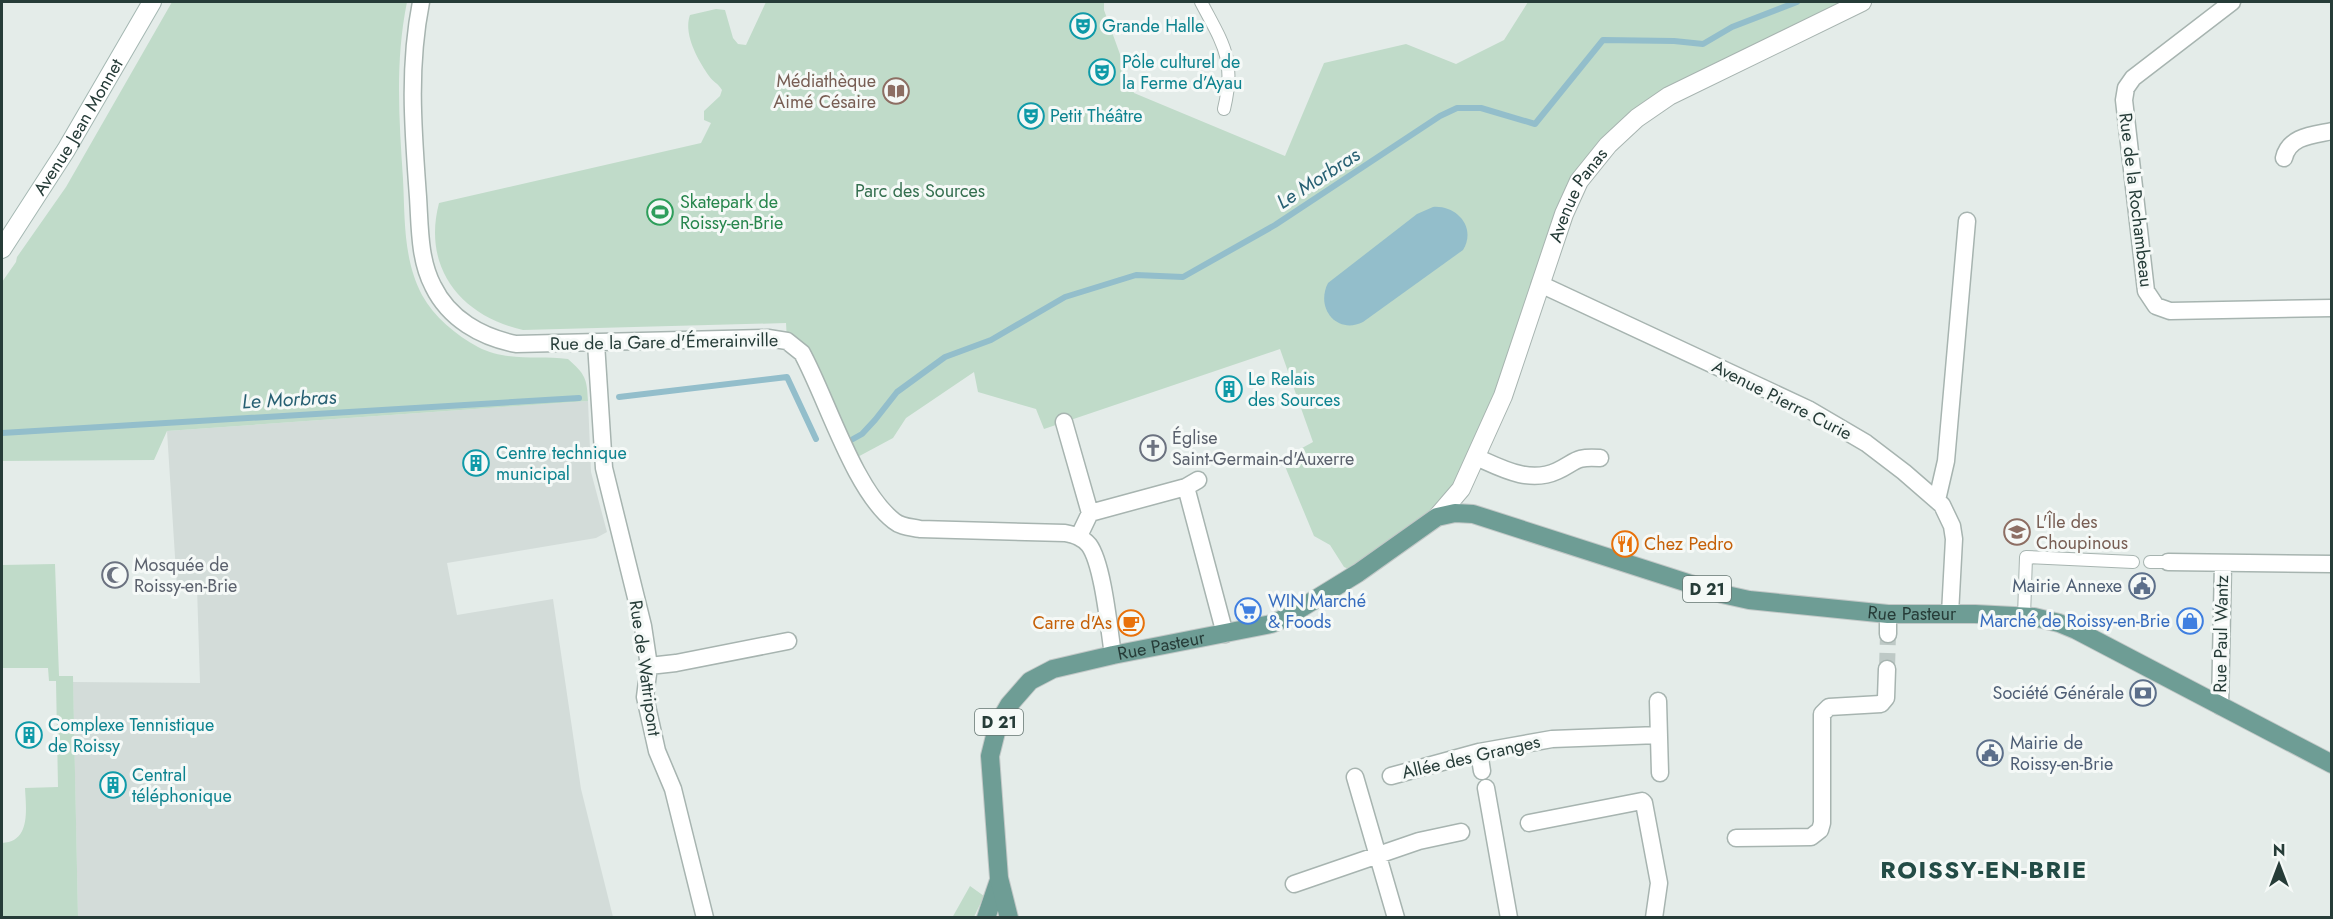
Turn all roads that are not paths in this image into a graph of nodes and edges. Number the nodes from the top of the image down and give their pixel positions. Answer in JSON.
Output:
{"nodes":[{"id":1,"x":152,"y":2,"type":"edge"},
{"id":2,"x":421,"y":2,"type":"edge"},
{"id":3,"x":1201,"y":2,"type":"edge"},
{"id":4,"x":1862,"y":2,"type":"edge"},
{"id":5,"x":2232,"y":2,"type":"edge"},
{"id":6,"x":1224,"y":109,"type":"dead end"},
{"id":7,"x":2331,"y":131,"type":"edge"},
{"id":8,"x":2284,"y":158,"type":"dead end"},
{"id":9,"x":1968,"y":221,"type":"dead end"},
{"id":10,"x":2,"y":249,"type":"edge"},
{"id":11,"x":1540,"y":284,"type":"junction"},
{"id":12,"x":2331,"y":308,"type":"edge"},
{"id":13,"x":597,"y":343,"type":"junction"},
{"id":14,"x":1064,"y":422,"type":"dead end"},
{"id":15,"x":1476,"y":457,"type":"junction"},
{"id":16,"x":1600,"y":458,"type":"dead end"},
{"id":17,"x":1461,"y":489,"type":"junction"},
{"id":18,"x":1937,"y":500,"type":"junction"},
{"id":19,"x":1090,"y":513,"type":"junction"},
{"id":20,"x":1473,"y":514,"type":"junction"},
{"id":21,"x":1437,"y":517,"type":"junction"},
{"id":22,"x":1079,"y":536,"type":"junction"},
{"id":23,"x":2133,"y":562,"type":"dead end"},
{"id":24,"x":2150,"y":562,"type":"dead end"},
{"id":25,"x":2168,"y":562,"type":"joint"},
{"id":26,"x":2223,"y":563,"type":"junction"},
{"id":27,"x":2331,"y":564,"type":"edge"},
{"id":28,"x":1888,"y":614,"type":"junction"},
{"id":29,"x":1950,"y":614,"type":"junction"},
{"id":30,"x":2024,"y":616,"type":"junction"},
{"id":31,"x":1225,"y":633,"type":"junction"},
{"id":32,"x":1888,"y":634,"type":"tunnel mouth"},
{"id":33,"x":788,"y":641,"type":"dead end"},
{"id":34,"x":1113,"y":655,"type":"junction"},
{"id":35,"x":649,"y":666,"type":"junction"},
{"id":36,"x":1887,"y":669,"type":"tunnel mouth"},
{"id":37,"x":1658,"y":701,"type":"dead end"},
{"id":38,"x":2220,"y":706,"type":"junction"},
{"id":39,"x":1659,"y":735,"type":"junction"},
{"id":40,"x":1479,"y":752,"type":"junction"},
{"id":41,"x":2331,"y":764,"type":"edge"},
{"id":42,"x":1482,"y":771,"type":"dead end"},
{"id":43,"x":1660,"y":773,"type":"dead end"},
{"id":44,"x":1391,"y":776,"type":"dead end"},
{"id":45,"x":1355,"y":777,"type":"dead end"},
{"id":46,"x":1486,"y":788,"type":"dead end"},
{"id":47,"x":1529,"y":823,"type":"dead end"},
{"id":48,"x":1461,"y":832,"type":"dead end"},
{"id":49,"x":1736,"y":838,"type":"dead end"},
{"id":50,"x":1378,"y":854,"type":"junction"},
{"id":51,"x":999,"y":878,"type":"junction"},
{"id":52,"x":1294,"y":884,"type":"dead end"},
{"id":53,"x":705,"y":918,"type":"edge"},
{"id":54,"x":986,"y":918,"type":"edge"},
{"id":55,"x":1009,"y":918,"type":"edge"},
{"id":56,"x":1396,"y":918,"type":"edge"},
{"id":57,"x":1509,"y":918,"type":"edge"},
{"id":58,"x":1654,"y":918,"type":"edge"}],
"edges":[{"from":1,"to":10,"type":"street","name":"Avenue Jean Monnet"},
{"from":2,"to":13,"type":"street","name":"Rue de la Gare d'Émerainville"},
{"from":3,"to":6,"type":"street"},
{"from":4,"to":11,"type":"street","name":"Avenue Panas"},
{"from":5,"to":12,"type":"street","name":"Rue de la Rochambeau"},
{"from":7,"to":8,"type":"street"},
{"from":9,"to":18,"type":"street"},
{"from":11,"to":15,"type":"street","name":"Avenue Panas"},
{"from":11,"to":18,"type":"street","name":"Avenue Pierre Curie"},
{"from":13,"to":22,"type":"street","name":"Rue de la Gare d'Émerainville"},
{"from":13,"to":35,"type":"street","name":"Rue de Wattripont"},
{"from":14,"to":19,"type":"street"},
{"from":15,"to":16,"type":"street"},
{"from":15,"to":17,"type":"street","name":"Avenue Panas"},
{"from":17,"to":20,"type":"street"},
{"from":17,"to":21,"type":"street","name":"Avenue Panas"},
{"from":18,"to":29,"type":"street","name":"Avenue Pierre Curie"},
{"from":19,"to":22,"type":"street"},
{"from":19,"to":31,"type":"street"},
{"from":20,"to":21,"type":"main road","name":"Rue Pasteur","number":"D 21"},
{"from":20,"to":28,"type":"main road","name":"Rue Pasteur","number":"D 21"},
{"from":21,"to":31,"type":"main road","name":"Rue Pasteur","number":"D 21"},
{"from":22,"to":34,"type":"street"},
{"from":23,"to":30,"type":"street"},
{"from":24,"to":25,"type":"street"},
{"from":25,"to":26,"type":"street"},
{"from":26,"to":27,"type":"street"},
{"from":26,"to":38,"type":"street","name":"Rue Paul Wantz"},
{"from":28,"to":29,"type":"main road","name":"Rue Pasteur","number":"D 21"},
{"from":28,"to":32,"type":"street"},
{"from":29,"to":30,"type":"main road","name":"Rue Pasteur","number":"D 21"},
{"from":30,"to":38,"type":"main road","name":"Rue Pasteur","number":"D 21"},
{"from":31,"to":34,"type":"main road","name":"Rue Pasteur","number":"D 21"},
{"from":33,"to":35,"type":"street"},
{"from":34,"to":51,"type":"main road","name":"Rue Pasteur","number":"D 21"},
{"from":35,"to":53,"type":"street","name":"Rue de Wattripont"},
{"from":36,"to":49,"type":"street"},
{"from":37,"to":39,"type":"street"},
{"from":38,"to":41,"type":"main road","name":"Rue Pasteur","number":"D 21"},
{"from":39,"to":40,"type":"street","name":"Allée des Granges"},
{"from":39,"to":43,"type":"street"},
{"from":40,"to":42,"type":"street"},
{"from":40,"to":44,"type":"street","name":"Allée des Granges"},
{"from":45,"to":50,"type":"street"},
{"from":46,"to":57,"type":"street"},
{"from":47,"to":58,"type":"street"},
{"from":48,"to":50,"type":"street"},
{"from":50,"to":52,"type":"street"},
{"from":50,"to":56,"type":"street"},
{"from":51,"to":54,"type":"main road","name":"Rue Pasteur","number":"D 21"},
{"from":51,"to":55,"type":"main road","name":"Rue Pasteur","number":"D 21"}]}
